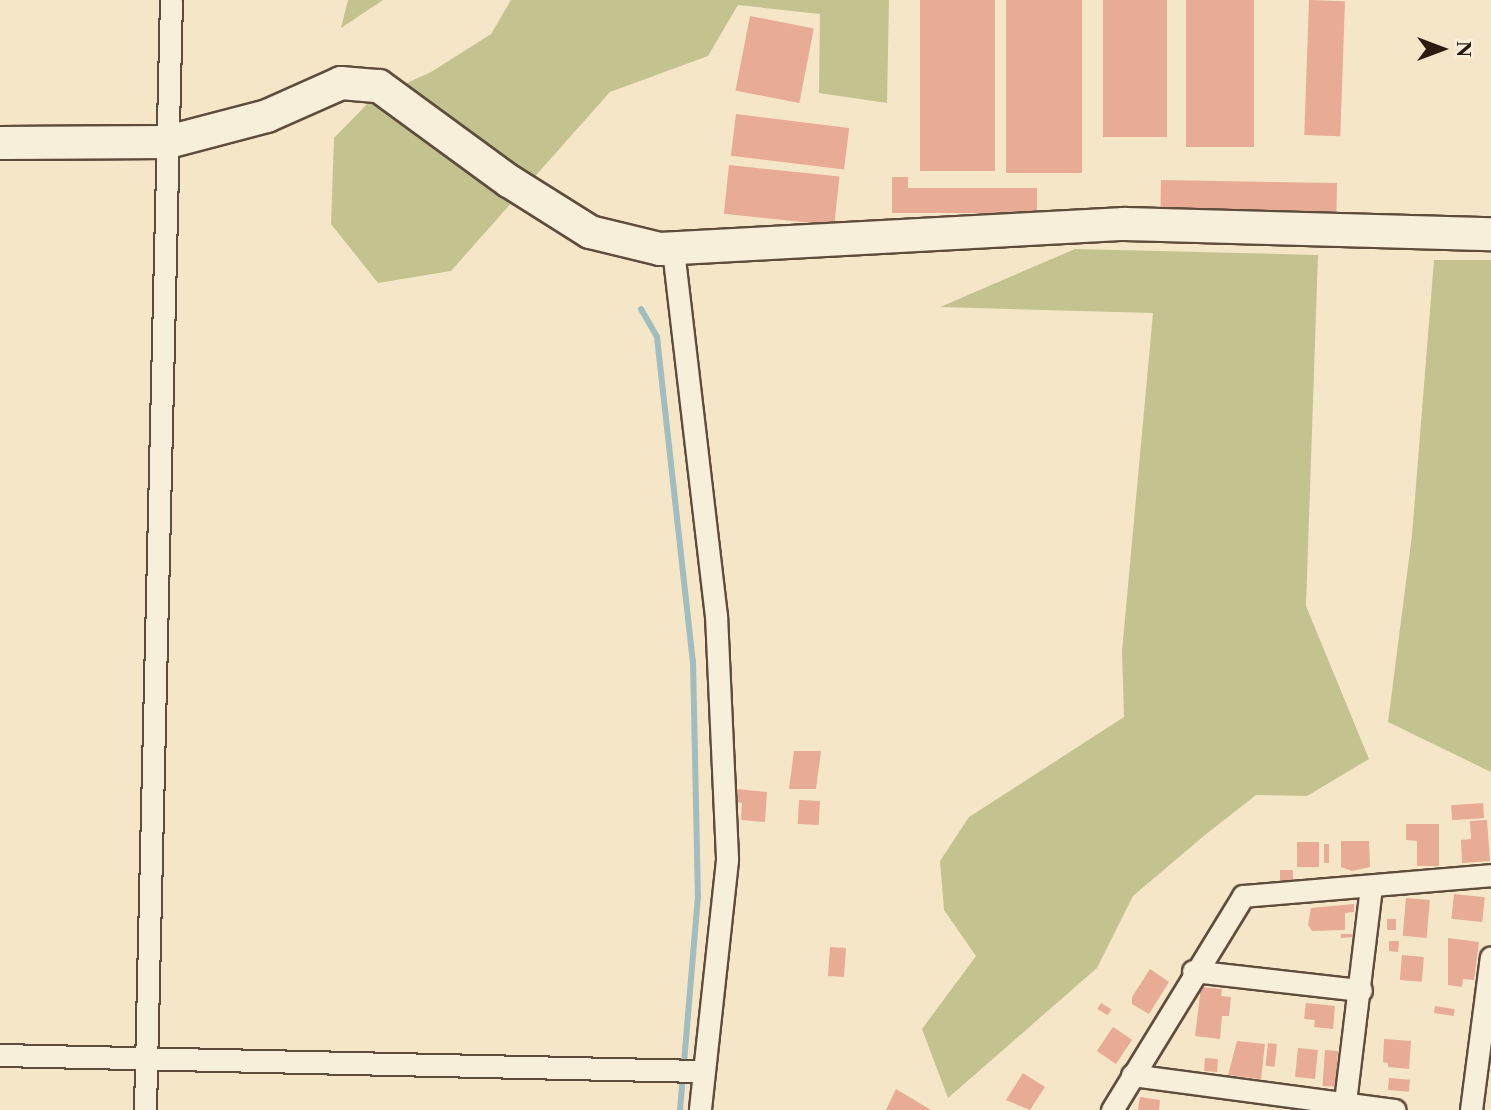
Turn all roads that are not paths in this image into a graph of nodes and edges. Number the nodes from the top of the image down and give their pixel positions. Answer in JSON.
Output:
{"nodes":[{"id":1,"x":170,"y":0,"type":"edge"},
{"id":2,"x":168,"y":142,"type":"junction"},
{"id":3,"x":0,"y":143,"type":"edge"},
{"id":4,"x":1491,"y":234,"type":"edge"},
{"id":5,"x":673,"y":250,"type":"junction"},
{"id":6,"x":1491,"y":875,"type":"edge"},
{"id":7,"x":1371,"y":888,"type":"junction"},
{"id":8,"x":1491,"y":957,"type":"edge"},
{"id":9,"x":1193,"y":971,"type":"junction"},
{"id":10,"x":1361,"y":990,"type":"junction"},
{"id":11,"x":0,"y":1055,"type":"edge"},
{"id":12,"x":146,"y":1058,"type":"junction"},
{"id":13,"x":701,"y":1071,"type":"junction"},
{"id":14,"x":1132,"y":1075,"type":"junction"},
{"id":15,"x":1345,"y":1106,"type":"edge"},
{"id":16,"x":145,"y":1110,"type":"edge"},
{"id":17,"x":700,"y":1110,"type":"edge"},
{"id":18,"x":1112,"y":1110,"type":"edge"},
{"id":19,"x":1395,"y":1110,"type":"edge"},
{"id":20,"x":1471,"y":1110,"type":"edge"}],
"edges":[{"from":1,"to":2,"type":"street"},
{"from":2,"to":3,"type":"street"},
{"from":2,"to":5,"type":"street"},
{"from":2,"to":12,"type":"street"},
{"from":4,"to":5,"type":"street"},
{"from":5,"to":13,"type":"street"},
{"from":6,"to":7,"type":"street"},
{"from":7,"to":9,"type":"street"},
{"from":7,"to":10,"type":"street"},
{"from":8,"to":20,"type":"street"},
{"from":9,"to":10,"type":"street"},
{"from":9,"to":14,"type":"street"},
{"from":10,"to":15,"type":"street"},
{"from":11,"to":12,"type":"street"},
{"from":12,"to":13,"type":"street"},
{"from":12,"to":16,"type":"street"},
{"from":13,"to":17,"type":"street"},
{"from":14,"to":15,"type":"street"},
{"from":14,"to":18,"type":"street"},
{"from":15,"to":19,"type":"street"}]}
